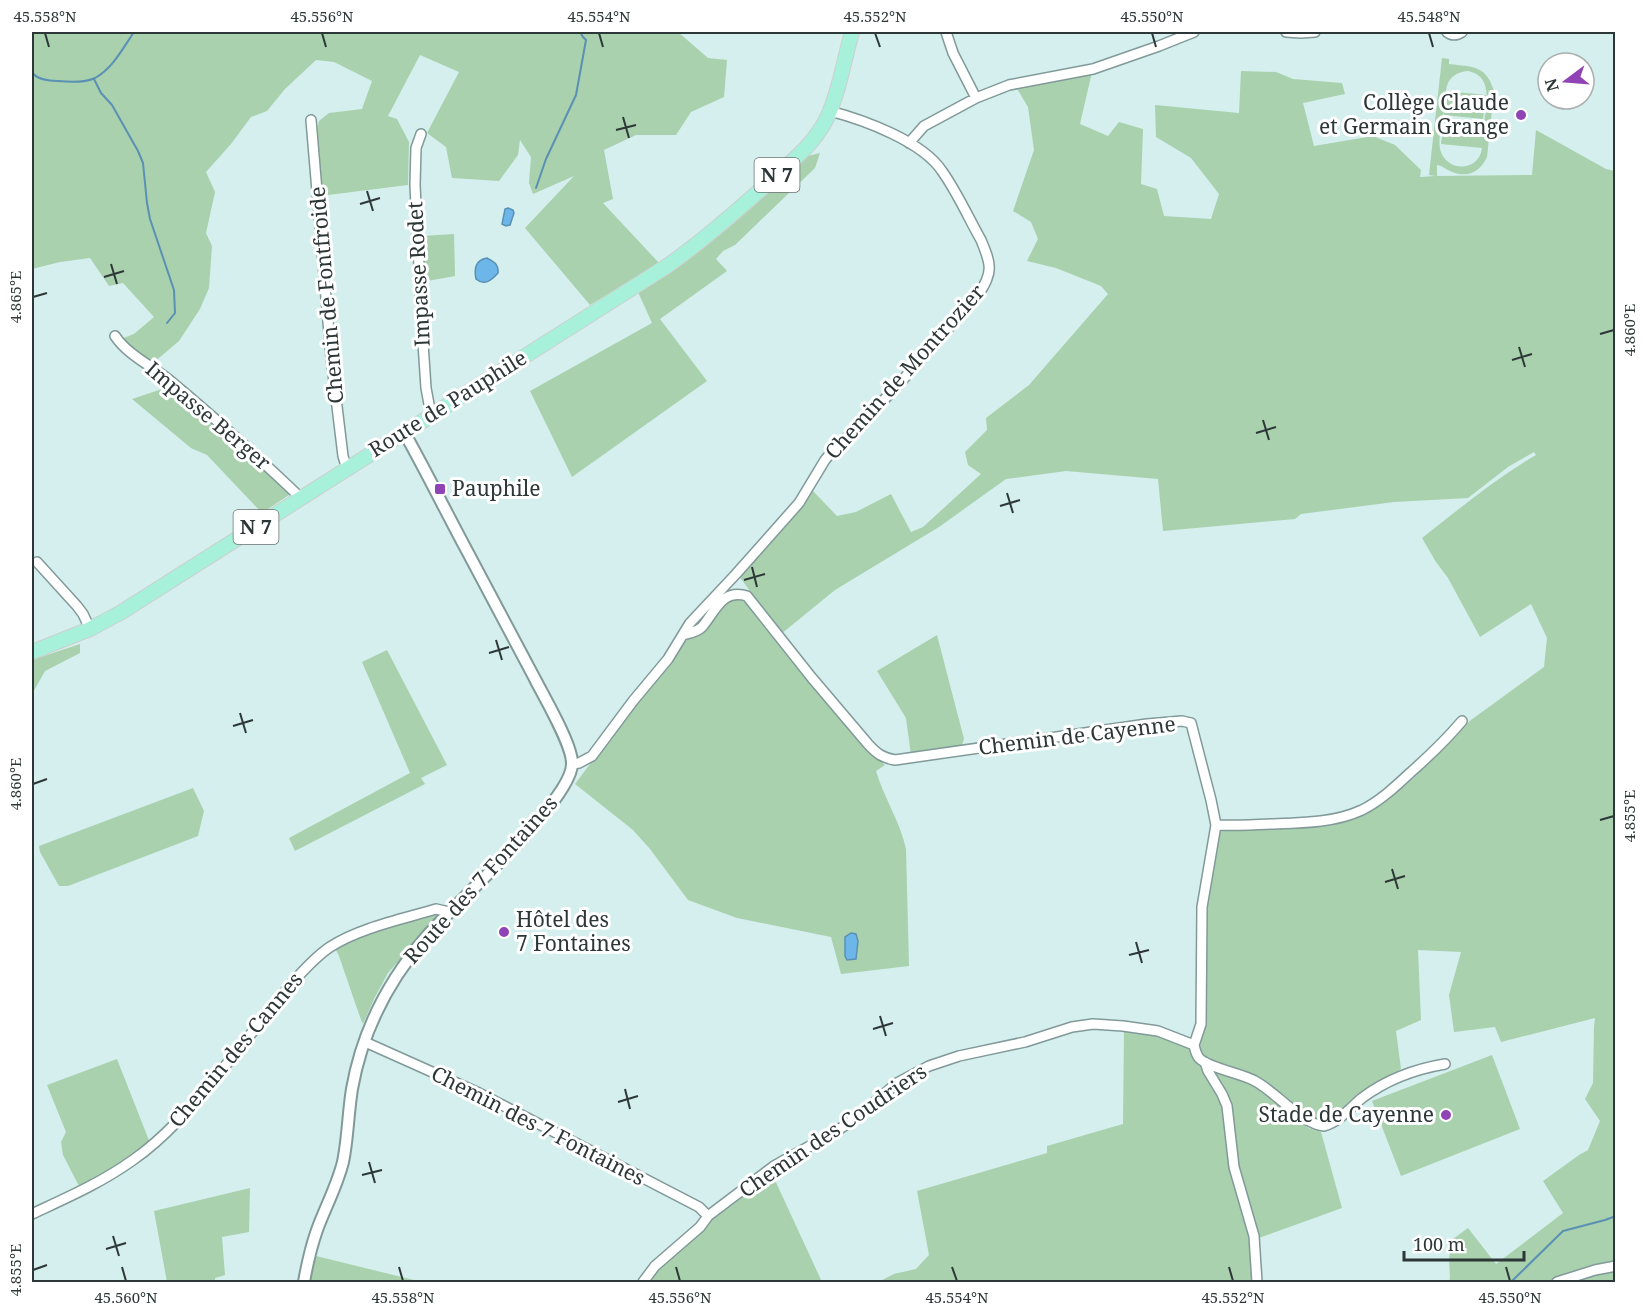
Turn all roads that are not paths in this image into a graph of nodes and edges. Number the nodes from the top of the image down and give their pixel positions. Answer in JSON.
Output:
{"nodes":[{"id":1,"x":852,"y":32,"type":"edge"},
{"id":2,"x":946,"y":32,"type":"edge"},
{"id":3,"x":1194,"y":32,"type":"edge"},
{"id":4,"x":1286,"y":32,"type":"edge"},
{"id":5,"x":1315,"y":32,"type":"edge"},
{"id":6,"x":1447,"y":32,"type":"edge"},
{"id":7,"x":1462,"y":32,"type":"edge"},
{"id":8,"x":976,"y":98,"type":"junction"},
{"id":9,"x":830,"y":111,"type":"junction"},
{"id":10,"x":311,"y":120,"type":"dead end"},
{"id":11,"x":421,"y":134,"type":"dead end"},
{"id":12,"x":909,"y":143,"type":"junction"},
{"id":13,"x":115,"y":336,"type":"dead end"},
{"id":14,"x":431,"y":415,"type":"junction"},
{"id":15,"x":404,"y":432,"type":"junction"},
{"id":16,"x":347,"y":469,"type":"junction"},
{"id":17,"x":301,"y":498,"type":"junction"},
{"id":18,"x":37,"y":562,"type":"dead end"},
{"id":19,"x":90,"y":629,"type":"junction"},
{"id":20,"x":683,"y":634,"type":"junction"},
{"id":21,"x":32,"y":652,"type":"edge"},
{"id":22,"x":1462,"y":721,"type":"dead end"},
{"id":23,"x":573,"y":764,"type":"junction"},
{"id":24,"x":1216,"y":825,"type":"junction"},
{"id":25,"x":449,"y":912,"type":"junction"},
{"id":26,"x":365,"y":1042,"type":"junction"},
{"id":27,"x":1194,"y":1045,"type":"junction"},
{"id":28,"x":1205,"y":1062,"type":"junction"},
{"id":29,"x":1445,"y":1064,"type":"dead end"},
{"id":30,"x":32,"y":1214,"type":"edge"},
{"id":31,"x":708,"y":1216,"type":"junction"},
{"id":32,"x":1616,"y":1266,"type":"edge"},
{"id":33,"x":303,"y":1282,"type":"edge"},
{"id":34,"x":643,"y":1282,"type":"edge"},
{"id":35,"x":1257,"y":1282,"type":"edge"},
{"id":36,"x":1557,"y":1282,"type":"edge"}],
"edges":[{"from":1,"to":9,"type":"main road","number":"N 7"},
{"from":2,"to":8,"type":"street"},
{"from":3,"to":8,"type":"street"},
{"from":4,"to":5,"type":"street"},
{"from":6,"to":7,"type":"street"},
{"from":8,"to":12,"type":"street"},
{"from":9,"to":12,"type":"street","name":"Chemin de Montrozier"},
{"from":9,"to":14,"type":"main road","name":"Route de Pauphile","number":"N 7"},
{"from":10,"to":16,"type":"street","name":"Chemin de Fontfroide"},
{"from":11,"to":14,"type":"street","name":"Impasse Rodet"},
{"from":12,"to":20,"type":"street","name":"Chemin de Montrozier"},
{"from":13,"to":17,"type":"street","name":"Impasse Berger"},
{"from":14,"to":15,"type":"main road","name":"Route de Pauphile","number":"N 7"},
{"from":15,"to":16,"type":"main road","name":"Route de Pauphile","number":"N 7"},
{"from":15,"to":23,"type":"street"},
{"from":16,"to":17,"type":"main road","name":"Route de Pauphile","number":"N 7"},
{"from":17,"to":19,"type":"main road","name":"Route de Pauphile","number":"N 7"},
{"from":18,"to":19,"type":"street"},
{"from":19,"to":21,"type":"main road","name":"Route de Pauphile","number":"N 7"},
{"from":20,"to":23,"type":"street","name":"Chemin de Montrozier"},
{"from":20,"to":24,"type":"street","name":"Chemin de Cayenne"},
{"from":22,"to":24,"type":"street"},
{"from":23,"to":25,"type":"street","name":"Route des 7 Fontaines"},
{"from":24,"to":27,"type":"street","name":"Chemin de Cayenne"},
{"from":25,"to":26,"type":"street","name":"Route des 7 Fontaines"},
{"from":25,"to":30,"type":"street","name":"Chemin des Cannes"},
{"from":26,"to":31,"type":"street","name":"Chemin des 7 Fontaines"},
{"from":26,"to":33,"type":"street","name":"Route des 7 Fontaines"},
{"from":27,"to":28,"type":"street"},
{"from":27,"to":31,"type":"street","name":"Chemin des Coudriers"},
{"from":28,"to":29,"type":"street"},
{"from":28,"to":35,"type":"street"},
{"from":31,"to":34,"type":"street","name":"Chemin des Coudriers"},
{"from":32,"to":36,"type":"street"}]}
